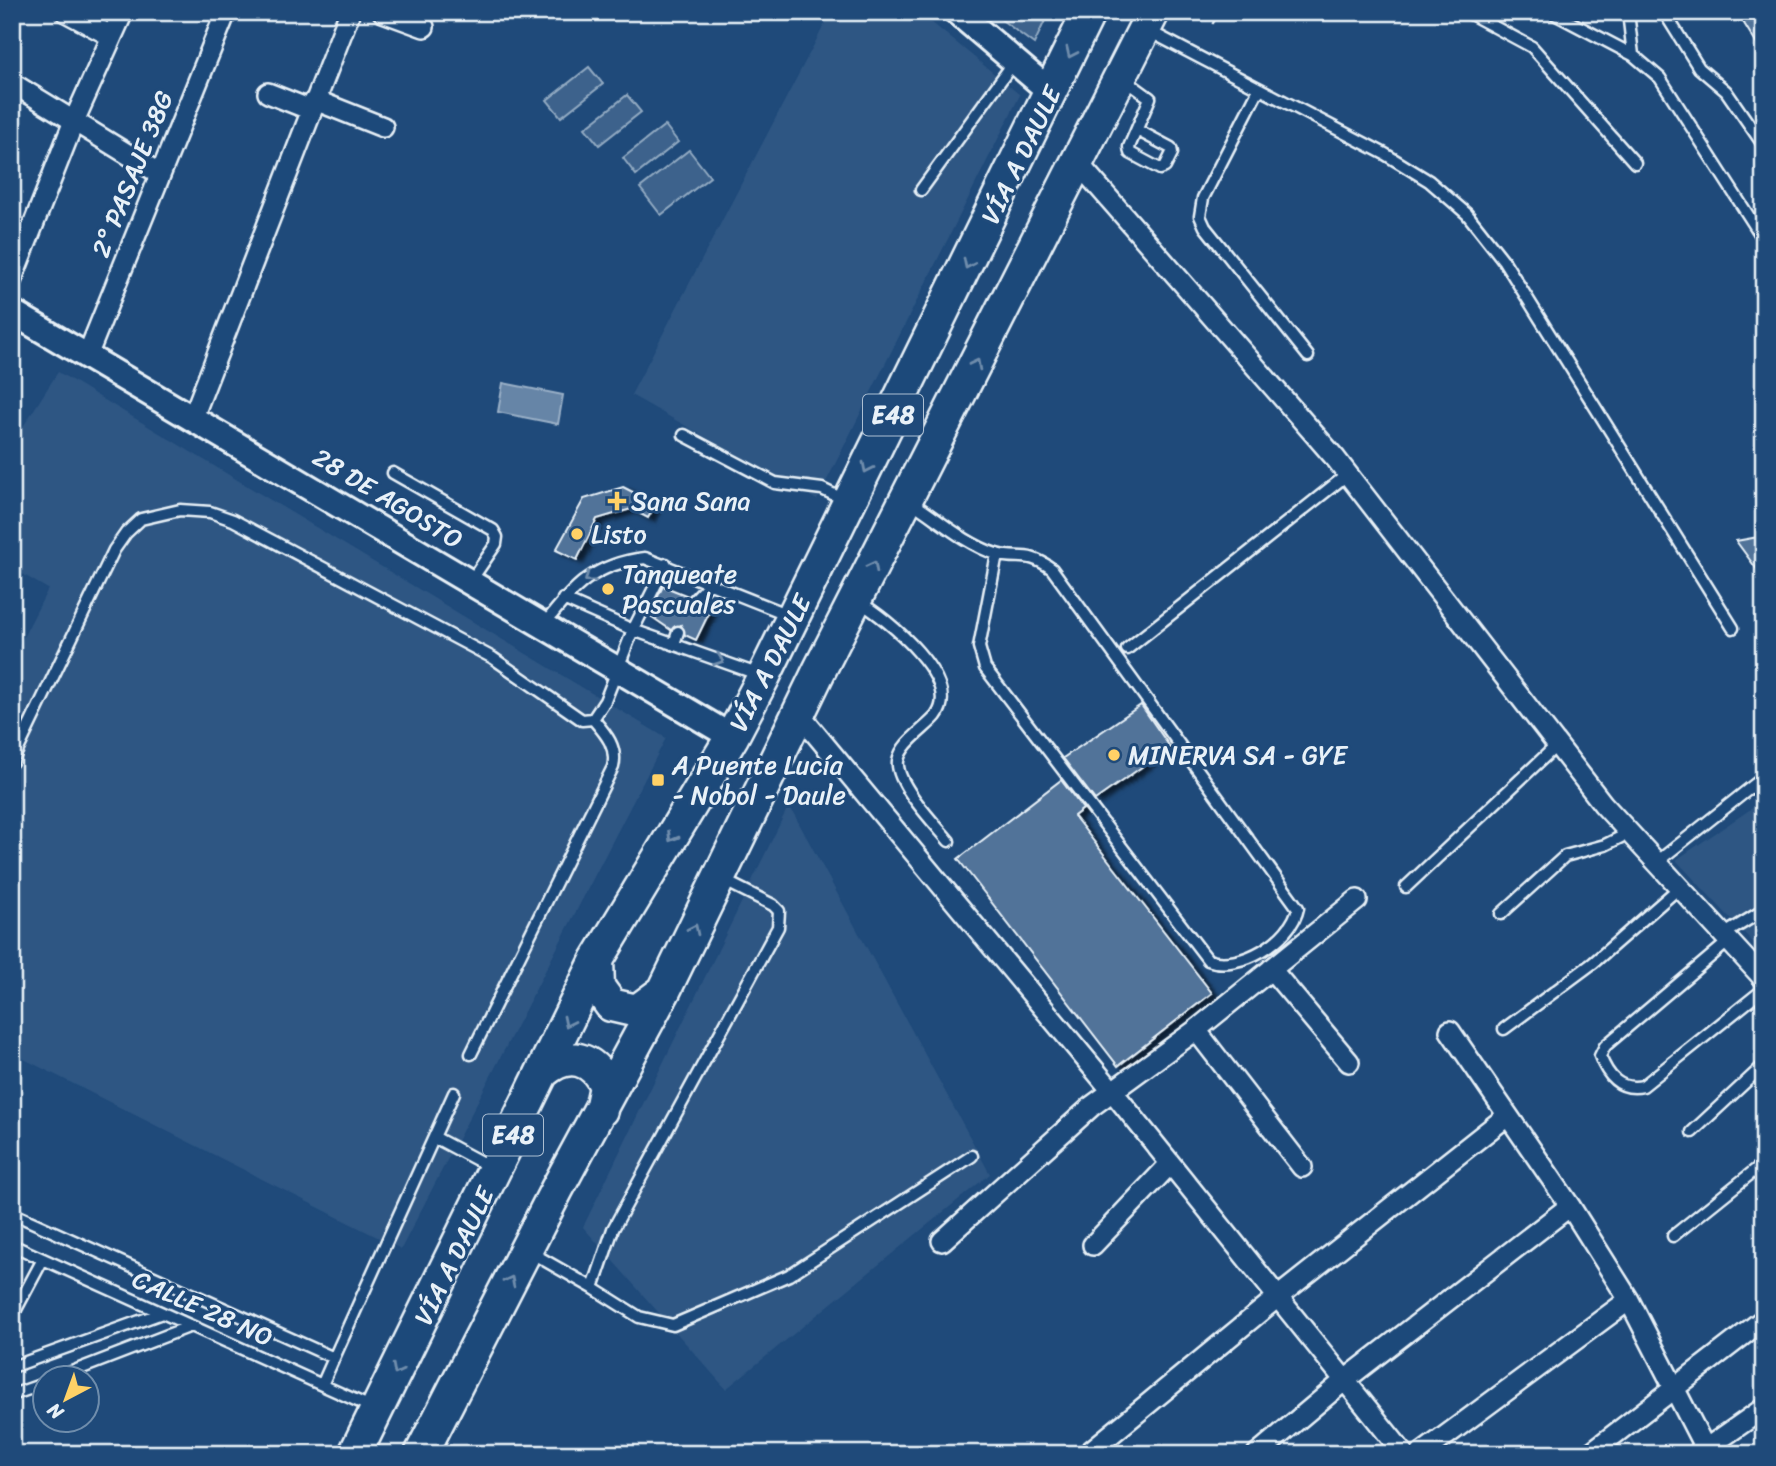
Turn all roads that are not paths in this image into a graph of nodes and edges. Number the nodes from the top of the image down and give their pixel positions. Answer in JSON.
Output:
{"nodes":[{"id":1,"x":66,"y":12,"type":"edge"},
{"id":2,"x":123,"y":12,"type":"edge"},
{"id":3,"x":350,"y":12,"type":"edge"},
{"id":4,"x":383,"y":12,"type":"edge"},
{"id":5,"x":957,"y":12,"type":"edge"},
{"id":6,"x":1089,"y":12,"type":"edge"},
{"id":7,"x":1467,"y":12,"type":"edge"},
{"id":8,"x":1551,"y":12,"type":"edge"},
{"id":9,"x":1628,"y":12,"type":"edge"},
{"id":10,"x":1664,"y":12,"type":"edge"},
{"id":11,"x":220,"y":14,"type":"edge"},
{"id":12,"x":1148,"y":20,"type":"edge"},
{"id":13,"x":424,"y":27,"type":"dead end"},
{"id":14,"x":111,"y":36,"type":"junction"},
{"id":15,"x":1633,"y":55,"type":"junction"},
{"id":16,"x":1015,"y":62,"type":"junction"},
{"id":17,"x":1120,"y":77,"type":"junction"},
{"id":18,"x":12,"y":83,"type":"edge"},
{"id":19,"x":1259,"y":89,"type":"junction"},
{"id":20,"x":268,"y":93,"type":"dead end"},
{"id":21,"x":1052,"y":93,"type":"junction"},
{"id":22,"x":313,"y":105,"type":"junction"},
{"id":23,"x":74,"y":121,"type":"junction"},
{"id":24,"x":383,"y":127,"type":"dead end"},
{"id":25,"x":1137,"y":130,"type":"junction"},
{"id":26,"x":1764,"y":146,"type":"edge"},
{"id":27,"x":1079,"y":163,"type":"junction"},
{"id":28,"x":1635,"y":163,"type":"dead end"},
{"id":29,"x":160,"y":174,"type":"junction"},
{"id":30,"x":921,"y":190,"type":"dead end"},
{"id":31,"x":1764,"y":240,"type":"edge"},
{"id":32,"x":12,"y":279,"type":"edge"},
{"id":33,"x":12,"y":312,"type":"edge"},
{"id":34,"x":87,"y":356,"type":"junction"},
{"id":35,"x":1308,"y":356,"type":"dead end"},
{"id":36,"x":193,"y":417,"type":"junction"},
{"id":37,"x":684,"y":435,"type":"dead end"},
{"id":38,"x":393,"y":473,"type":"dead end"},
{"id":39,"x":1348,"y":474,"type":"junction"},
{"id":40,"x":907,"y":499,"type":"junction"},
{"id":41,"x":850,"y":502,"type":"junction"},
{"id":42,"x":997,"y":554,"type":"junction"},
{"id":43,"x":666,"y":564,"type":"junction"},
{"id":44,"x":470,"y":582,"type":"junction"},
{"id":45,"x":710,"y":583,"type":"junction"},
{"id":46,"x":563,"y":599,"type":"junction"},
{"id":47,"x":694,"y":600,"type":"dead end"},
{"id":48,"x":856,"y":600,"type":"junction"},
{"id":49,"x":792,"y":617,"type":"junction"},
{"id":50,"x":544,"y":625,"type":"junction"},
{"id":51,"x":1733,"y":628,"type":"dead end"},
{"id":52,"x":633,"y":630,"type":"junction"},
{"id":53,"x":678,"y":632,"type":"dead end"},
{"id":54,"x":674,"y":644,"type":"junction"},
{"id":55,"x":1127,"y":649,"type":"dead end"},
{"id":56,"x":617,"y":670,"type":"junction"},
{"id":57,"x":764,"y":676,"type":"junction"},
{"id":58,"x":799,"y":714,"type":"junction"},
{"id":59,"x":593,"y":719,"type":"junction"},
{"id":60,"x":732,"y":737,"type":"junction"},
{"id":61,"x":1557,"y":745,"type":"junction"},
{"id":62,"x":12,"y":762,"type":"edge"},
{"id":63,"x":1764,"y":777,"type":"edge"},
{"id":64,"x":1629,"y":833,"type":"junction"},
{"id":65,"x":949,"y":841,"type":"dead end"},
{"id":66,"x":1657,"y":862,"type":"junction"},
{"id":67,"x":719,"y":878,"type":"junction"},
{"id":68,"x":1406,"y":887,"type":"dead end"},
{"id":69,"x":1679,"y":887,"type":"junction"},
{"id":70,"x":1357,"y":900,"type":"dead end"},
{"id":71,"x":1764,"y":910,"type":"edge"},
{"id":72,"x":1501,"y":914,"type":"dead end"},
{"id":73,"x":1726,"y":938,"type":"junction"},
{"id":74,"x":597,"y":960,"type":"junction"},
{"id":75,"x":1271,"y":969,"type":"junction"},
{"id":76,"x":1764,"y":979,"type":"edge"},
{"id":77,"x":1764,"y":989,"type":"edge"},
{"id":78,"x":664,"y":991,"type":"junction"},
{"id":79,"x":1504,"y":1029,"type":"dead end"},
{"id":80,"x":1196,"y":1030,"type":"junction"},
{"id":81,"x":1450,"y":1031,"type":"dead end"},
{"id":82,"x":471,"y":1054,"type":"dead end"},
{"id":83,"x":1349,"y":1062,"type":"dead end"},
{"id":84,"x":1764,"y":1065,"type":"edge"},
{"id":85,"x":544,"y":1071,"type":"junction"},
{"id":86,"x":1113,"y":1092,"type":"junction"},
{"id":87,"x":454,"y":1093,"type":"dead end"},
{"id":88,"x":601,"y":1111,"type":"junction"},
{"id":89,"x":1507,"y":1116,"type":"junction"},
{"id":90,"x":1692,"y":1132,"type":"dead end"},
{"id":91,"x":434,"y":1136,"type":"junction"},
{"id":92,"x":972,"y":1156,"type":"dead end"},
{"id":93,"x":1764,"y":1163,"type":"edge"},
{"id":94,"x":1170,"y":1164,"type":"junction"},
{"id":95,"x":1302,"y":1167,"type":"dead end"},
{"id":96,"x":496,"y":1170,"type":"junction"},
{"id":97,"x":1570,"y":1206,"type":"junction"},
{"id":98,"x":12,"y":1213,"type":"edge"},
{"id":99,"x":1674,"y":1237,"type":"dead end"},
{"id":100,"x":942,"y":1241,"type":"dead end"},
{"id":101,"x":12,"y":1245,"type":"edge"},
{"id":102,"x":1093,"y":1245,"type":"dead end"},
{"id":103,"x":526,"y":1250,"type":"junction"},
{"id":104,"x":43,"y":1259,"type":"junction"},
{"id":105,"x":593,"y":1288,"type":"junction"},
{"id":106,"x":1279,"y":1296,"type":"junction"},
{"id":107,"x":1629,"y":1300,"type":"junction"},
{"id":108,"x":162,"y":1313,"type":"junction"},
{"id":109,"x":12,"y":1317,"type":"edge"},
{"id":110,"x":1764,"y":1318,"type":"edge"},
{"id":111,"x":191,"y":1326,"type":"junction"},
{"id":112,"x":334,"y":1358,"type":"junction"},
{"id":113,"x":92,"y":1364,"type":"edge"},
{"id":114,"x":12,"y":1367,"type":"edge"},
{"id":115,"x":1345,"y":1380,"type":"junction"},
{"id":116,"x":321,"y":1385,"type":"junction"},
{"id":117,"x":32,"y":1387,"type":"edge"},
{"id":118,"x":1677,"y":1388,"type":"junction"},
{"id":119,"x":12,"y":1395,"type":"edge"},
{"id":120,"x":1764,"y":1408,"type":"edge"},
{"id":121,"x":377,"y":1410,"type":"junction"},
{"id":122,"x":1708,"y":1451,"type":"edge"},
{"id":123,"x":355,"y":1454,"type":"edge"},
{"id":124,"x":421,"y":1454,"type":"edge"},
{"id":125,"x":1087,"y":1454,"type":"edge"},
{"id":126,"x":1257,"y":1454,"type":"edge"},
{"id":127,"x":1404,"y":1454,"type":"edge"},
{"id":128,"x":1421,"y":1454,"type":"edge"},
{"id":129,"x":1589,"y":1454,"type":"edge"}],
"edges":[{"from":1,"to":14,"type":"street"},
{"from":2,"to":14,"type":"street"},
{"from":3,"to":22,"type":"street"},
{"from":4,"to":13,"type":"street"},
{"from":5,"to":16,"type":"street"},
{"from":6,"to":21,"type":"highway","name":"VÍA A DAULE","number":"E48","one_way":true},
{"from":7,"to":28,"type":"lane"},
{"from":8,"to":15,"type":"lane"},
{"from":9,"to":15,"type":"lane"},
{"from":10,"to":26,"type":"lane"},
{"from":11,"to":29,"type":"street","name":"2° PASAJE 38G"},
{"from":12,"to":17,"type":"highway","name":"VÍA A DAULE","number":"E48"},
{"from":12,"to":19,"type":"lane"},
{"from":14,"to":23,"type":"street"},
{"from":15,"to":31,"type":"lane"},
{"from":16,"to":21,"type":"street"},
{"from":16,"to":30,"type":"lane"},
{"from":17,"to":25,"type":"lane"},
{"from":17,"to":27,"type":"highway","name":"VÍA A DAULE","number":"E48"},
{"from":18,"to":23,"type":"street"},
{"from":19,"to":35,"type":"lane"},
{"from":19,"to":51,"type":"lane"},
{"from":20,"to":22,"type":"street"},
{"from":21,"to":41,"type":"highway","name":"VÍA A DAULE","number":"E48","one_way":true},
{"from":22,"to":24,"type":"street"},
{"from":22,"to":36,"type":"street"},
{"from":23,"to":29,"type":"street"},
{"from":23,"to":32,"type":"street"},
{"from":25,"to":25,"type":"lane"},
{"from":27,"to":39,"type":"street"},
{"from":40,"to":27,"type":"highway","name":"VÍA A DAULE","number":"E48","one_way":true},
{"from":29,"to":34,"type":"street","name":"2° PASAJE 38G"},
{"from":33,"to":34,"type":"street","name":"28 DE AGOSTO"},
{"from":34,"to":36,"type":"street","name":"28 DE AGOSTO"},
{"from":36,"to":44,"type":"street","name":"28 DE AGOSTO"},
{"from":37,"to":41,"type":"lane"},
{"from":38,"to":44,"type":"lane"},
{"from":39,"to":55,"type":"lane"},
{"from":39,"to":61,"type":"street"},
{"from":40,"to":42,"type":"lane"},
{"from":48,"to":40,"type":"highway","name":"VÍA A DAULE","number":"E48","one_way":true},
{"from":41,"to":49,"type":"highway","name":"VÍA A DAULE","number":"E48"},
{"from":42,"to":42,"type":"lane"},
{"from":43,"to":45,"type":"lane"},
{"from":43,"to":46,"type":"lane","one_way":true},
{"from":43,"to":52,"type":"lane"},
{"from":44,"to":50,"type":"street","name":"28 DE AGOSTO"},
{"from":45,"to":47,"type":"lane"},
{"from":45,"to":49,"type":"lane"},
{"from":46,"to":50,"type":"lane"},
{"from":46,"to":52,"type":"lane"},
{"from":48,"to":58,"type":"highway","name":"VÍA A DAULE","number":"E48"},
{"from":48,"to":65,"type":"lane"},
{"from":49,"to":57,"type":"highway","name":"VÍA A DAULE","number":"E48"},
{"from":50,"to":56,"type":"street","name":"28 DE AGOSTO"},
{"from":52,"to":54,"type":"lane"},
{"from":52,"to":56,"type":"lane"},
{"from":53,"to":54,"type":"lane"},
{"from":54,"to":57,"type":"lane","one_way":true},
{"from":56,"to":59,"type":"lane"},
{"from":56,"to":60,"type":"street","name":"28 DE AGOSTO"},
{"from":57,"to":60,"type":"highway","name":"VÍA A DAULE","number":"E48"},
{"from":58,"to":67,"type":"highway","name":"VÍA A DAULE","number":"E48"},
{"from":58,"to":86,"type":"street"},
{"from":59,"to":62,"type":"lane"},
{"from":59,"to":82,"type":"lane"},
{"from":60,"to":74,"type":"highway","name":"VÍA A DAULE","number":"E48","one_way":true},
{"from":61,"to":64,"type":"street"},
{"from":61,"to":68,"type":"lane"},
{"from":63,"to":66,"type":"lane"},
{"from":64,"to":66,"type":"street"},
{"from":64,"to":72,"type":"lane"},
{"from":66,"to":69,"type":"street"},
{"from":78,"to":67,"type":"highway","name":"VÍA A DAULE","number":"E48","one_way":true},
{"from":67,"to":105,"type":"lane"},
{"from":69,"to":73,"type":"street"},
{"from":69,"to":79,"type":"lane"},
{"from":70,"to":75,"type":"street"},
{"from":71,"to":73,"type":"lane"},
{"from":73,"to":76,"type":"street"},
{"from":73,"to":77,"type":"lane"},
{"from":74,"to":78,"type":"highway"},
{"from":74,"to":85,"type":"highway","name":"VÍA A DAULE","number":"E48","one_way":true},
{"from":75,"to":80,"type":"street"},
{"from":75,"to":83,"type":"street"},
{"from":78,"to":88,"type":"highway","name":"VÍA A DAULE","number":"E48"},
{"from":80,"to":86,"type":"street"},
{"from":80,"to":95,"type":"street"},
{"from":81,"to":89,"type":"street"},
{"from":84,"to":90,"type":"lane"},
{"from":85,"to":88,"type":"highway"},
{"from":85,"to":96,"type":"highway","name":"VÍA A DAULE","number":"E48"},
{"from":86,"to":94,"type":"street"},
{"from":86,"to":100,"type":"street"},
{"from":87,"to":91,"type":"lane"},
{"from":88,"to":103,"type":"highway","name":"VÍA A DAULE","number":"E48"},
{"from":89,"to":97,"type":"street"},
{"from":89,"to":106,"type":"street"},
{"from":91,"to":96,"type":"lane"},
{"from":91,"to":112,"type":"lane"},
{"from":92,"to":105,"type":"lane"},
{"from":93,"to":99,"type":"lane"},
{"from":94,"to":102,"type":"street"},
{"from":94,"to":106,"type":"street"},
{"from":96,"to":121,"type":"highway","name":"VÍA A DAULE","number":"E48","one_way":true},
{"from":97,"to":107,"type":"street"},
{"from":97,"to":115,"type":"street"},
{"from":98,"to":112,"type":"lane"},
{"from":101,"to":104,"type":"lane","name":"CALLE 28 NO"},
{"from":103,"to":105,"type":"lane"},
{"from":124,"to":103,"type":"highway","name":"VÍA A DAULE","number":"E48","one_way":true},
{"from":104,"to":108,"type":"lane","name":"CALLE 28 NO"},
{"from":104,"to":109,"type":"lane"},
{"from":106,"to":115,"type":"street"},
{"from":106,"to":125,"type":"street"},
{"from":107,"to":118,"type":"street"},
{"from":107,"to":128,"type":"street"},
{"from":108,"to":111,"type":"lane","name":"CALLE 28 NO"},
{"from":108,"to":114,"type":"lane"},
{"from":110,"to":118,"type":"street"},
{"from":111,"to":113,"type":"lane"},
{"from":111,"to":116,"type":"lane","name":"CALLE 28 NO"},
{"from":112,"to":116,"type":"lane"},
{"from":115,"to":126,"type":"street"},
{"from":115,"to":127,"type":"street"},
{"from":116,"to":121,"type":"lane","name":"CALLE 28 NO"},
{"from":117,"to":119,"type":"lane"},
{"from":118,"to":122,"type":"street"},
{"from":118,"to":129,"type":"street"},
{"from":120,"to":122,"type":"street"},
{"from":121,"to":123,"type":"highway","name":"VÍA A DAULE","number":"E48"}]}
